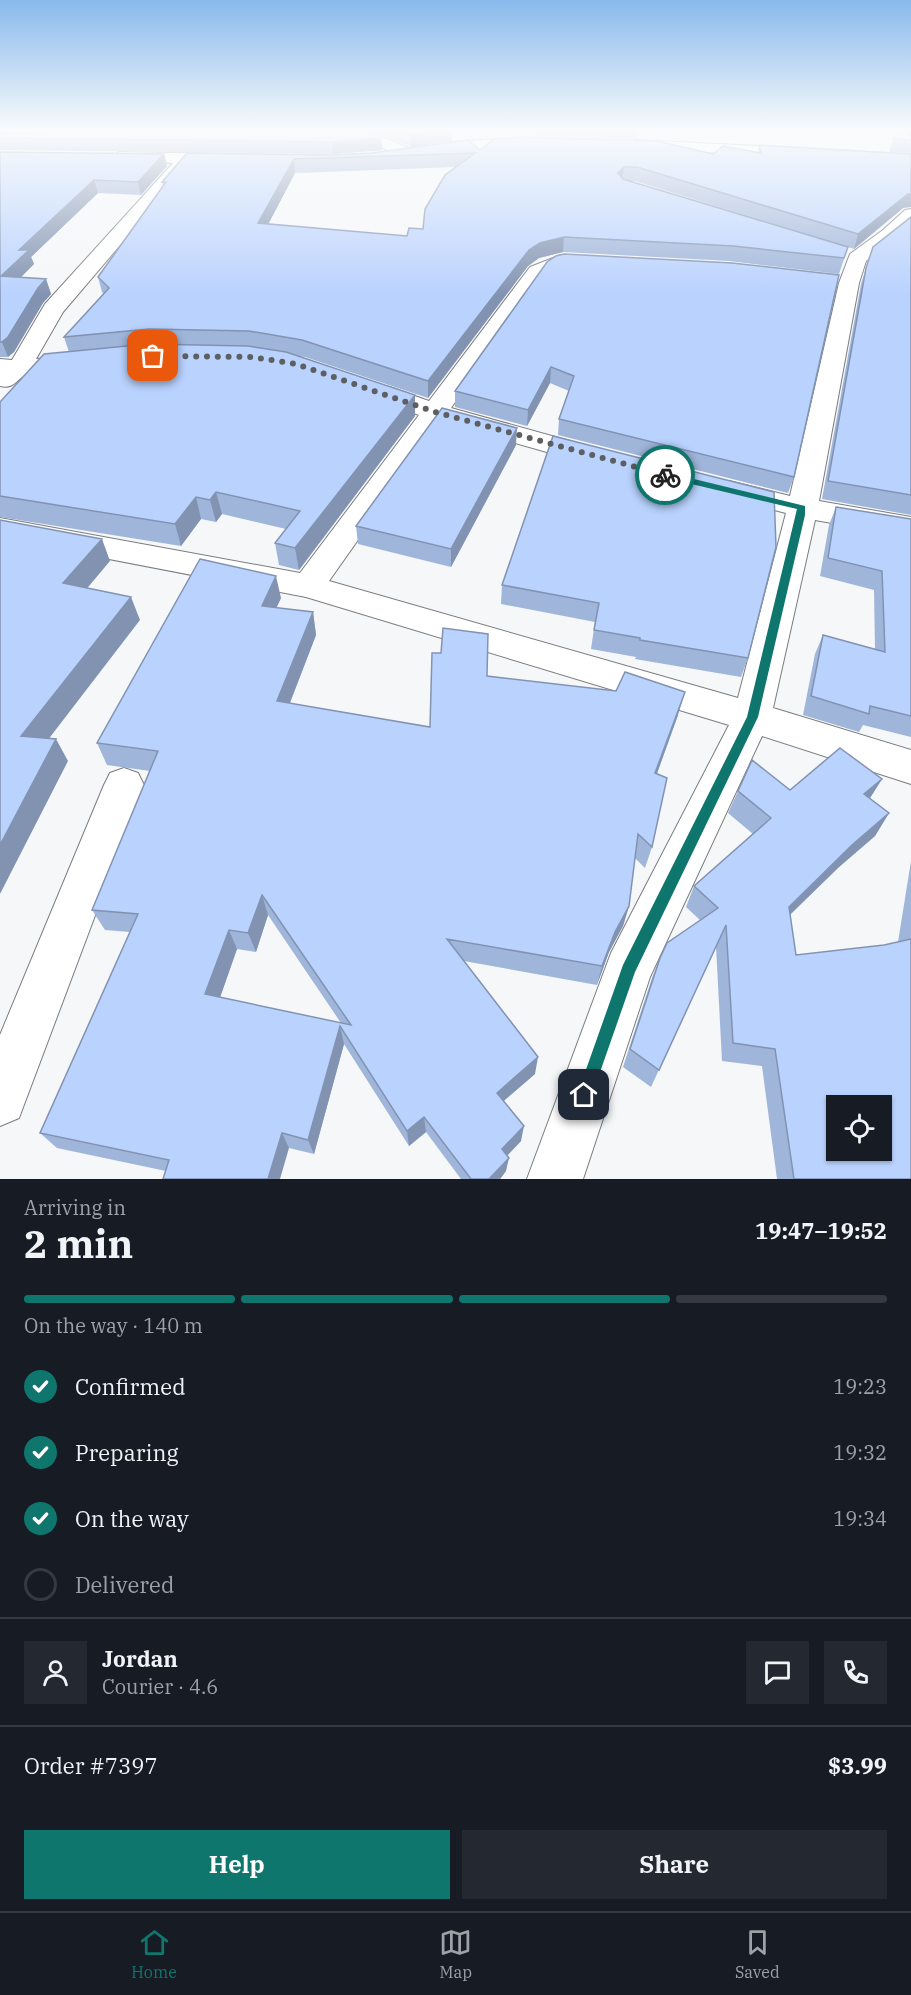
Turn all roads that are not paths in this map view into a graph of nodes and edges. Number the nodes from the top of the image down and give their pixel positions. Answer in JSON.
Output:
{"nodes":[{"id":1,"x":161,"y":186,"type":"edge"},
{"id":2,"x":904,"y":229,"type":"edge"},
{"id":3,"x":610,"y":263,"type":"edge"},
{"id":4,"x":97,"y":361,"type":"edge"},
{"id":5,"x":10,"y":367,"type":"edge"},
{"id":6,"x":349,"y":383,"type":"edge"},
{"id":7,"x":0,"y":388,"type":"edge"},
{"id":8,"x":435,"y":412,"type":"junction"},
{"id":9,"x":619,"y":463,"type":"edge"},
{"id":10,"x":711,"y":486,"type":"edge"},
{"id":11,"x":802,"y":508,"type":"junction"},
{"id":12,"x":911,"y":527,"type":"edge"},
{"id":13,"x":0,"y":528,"type":"edge"},
{"id":14,"x":308,"y":586,"type":"junction"},
{"id":15,"x":752,"y":717,"type":"junction"},
{"id":16,"x":911,"y":767,"type":"edge"},
{"id":17,"x":124,"y":785,"type":"dead end"},
{"id":18,"x":0,"y":1099,"type":"edge"},
{"id":19,"x":555,"y":1179,"type":"edge"}],
"edges":[{"from":1,"to":5,"type":"street"},
{"from":2,"to":11,"type":"street"},
{"from":3,"to":8,"type":"street"},
{"from":4,"to":5,"type":"street"},
{"from":5,"to":7,"type":"street"},
{"from":6,"to":8,"type":"street"},
{"from":8,"to":9,"type":"street"},
{"from":8,"to":14,"type":"street"},
{"from":10,"to":11,"type":"street"},
{"from":11,"to":12,"type":"street"},
{"from":11,"to":15,"type":"street"},
{"from":13,"to":14,"type":"street"},
{"from":14,"to":15,"type":"street"},
{"from":15,"to":16,"type":"street"},
{"from":15,"to":19,"type":"street"},
{"from":17,"to":18,"type":"street"}]}
